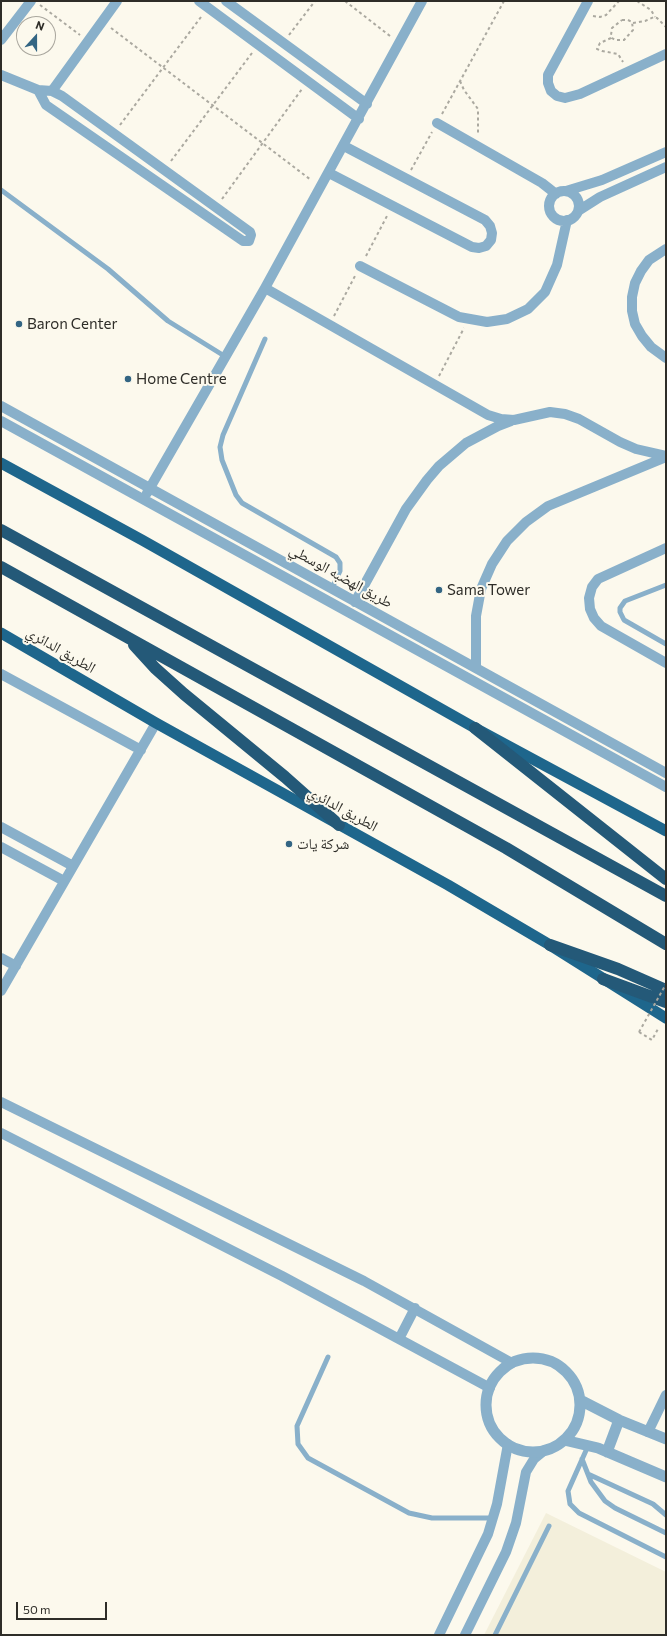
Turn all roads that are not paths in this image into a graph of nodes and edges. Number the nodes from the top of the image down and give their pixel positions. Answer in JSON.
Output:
{"nodes":[{"id":1,"x":31,"y":1,"type":"edge"},
{"id":2,"x":117,"y":1,"type":"edge"},
{"id":3,"x":199,"y":1,"type":"edge"},
{"id":4,"x":224,"y":1,"type":"edge"},
{"id":5,"x":422,"y":1,"type":"edge"},
{"id":6,"x":588,"y":1,"type":"edge"},
{"id":7,"x":211,"y":10,"type":"junction"},
{"id":8,"x":1,"y":40,"type":"edge"},
{"id":9,"x":285,"y":44,"type":"junction"},
{"id":10,"x":666,"y":54,"type":"edge"},
{"id":11,"x":277,"y":60,"type":"junction"},
{"id":12,"x":1,"y":75,"type":"edge"},
{"id":13,"x":38,"y":90,"type":"junction"},
{"id":14,"x":52,"y":92,"type":"junction"},
{"id":15,"x":367,"y":104,"type":"junction"},
{"id":16,"x":359,"y":119,"type":"junction"},
{"id":17,"x":437,"y":123,"type":"road end"},
{"id":18,"x":344,"y":146,"type":"junction"},
{"id":19,"x":666,"y":152,"type":"edge"},
{"id":20,"x":666,"y":168,"type":"edge"},
{"id":21,"x":329,"y":173,"type":"junction"},
{"id":22,"x":1,"y":190,"type":"edge"},
{"id":23,"x":561,"y":193,"type":"junction"},
{"id":24,"x":578,"y":211,"type":"junction"},
{"id":25,"x":567,"y":220,"type":"junction"},
{"id":26,"x":666,"y":249,"type":"edge"},
{"id":27,"x":360,"y":266,"type":"dead end"},
{"id":28,"x":265,"y":288,"type":"junction"},
{"id":29,"x":265,"y":339,"type":"dead end"},
{"id":30,"x":226,"y":357,"type":"junction"},
{"id":31,"x":666,"y":358,"type":"edge"},
{"id":32,"x":1,"y":406,"type":"edge"},
{"id":33,"x":514,"y":420,"type":"junction"},
{"id":34,"x":1,"y":421,"type":"edge"},
{"id":35,"x":666,"y":457,"type":"edge"},
{"id":36,"x":1,"y":463,"type":"edge"},
{"id":37,"x":150,"y":488,"type":"junction"},
{"id":38,"x":144,"y":499,"type":"junction"},
{"id":39,"x":1,"y":530,"type":"edge"},
{"id":40,"x":666,"y":548,"type":"edge"},
{"id":41,"x":1,"y":567,"type":"edge"},
{"id":42,"x":666,"y":585,"type":"edge"},
{"id":43,"x":332,"y":588,"type":"junction"},
{"id":44,"x":355,"y":602,"type":"junction"},
{"id":45,"x":411,"y":632,"type":"junction"},
{"id":46,"x":1,"y":633,"type":"edge"},
{"id":47,"x":127,"y":636,"type":"junction"},
{"id":48,"x":404,"y":644,"type":"junction"},
{"id":49,"x":666,"y":644,"type":"edge"},
{"id":50,"x":666,"y":663,"type":"edge"},
{"id":51,"x":476,"y":668,"type":"junction"},
{"id":52,"x":1,"y":674,"type":"edge"},
{"id":53,"x":156,"y":723,"type":"junction"},
{"id":54,"x":475,"y":728,"type":"junction"},
{"id":55,"x":141,"y":750,"type":"junction"},
{"id":56,"x":666,"y":773,"type":"edge"},
{"id":57,"x":666,"y":788,"type":"edge"},
{"id":58,"x":339,"y":825,"type":"junction"},
{"id":59,"x":1,"y":827,"type":"edge"},
{"id":60,"x":666,"y":831,"type":"edge"},
{"id":61,"x":1,"y":847,"type":"edge"},
{"id":62,"x":73,"y":866,"type":"junction"},
{"id":63,"x":666,"y":879,"type":"edge"},
{"id":64,"x":64,"y":882,"type":"junction"},
{"id":65,"x":666,"y":896,"type":"edge"},
{"id":66,"x":666,"y":944,"type":"edge"},
{"id":67,"x":550,"y":945,"type":"junction"},
{"id":68,"x":1,"y":958,"type":"edge"},
{"id":69,"x":16,"y":966,"type":"junction"},
{"id":70,"x":603,"y":979,"type":"junction"},
{"id":71,"x":666,"y":990,"type":"edge"},
{"id":72,"x":1,"y":991,"type":"edge"},
{"id":73,"x":666,"y":1002,"type":"edge"},
{"id":74,"x":665,"y":1018,"type":"edge"},
{"id":75,"x":1,"y":1102,"type":"edge"},
{"id":76,"x":1,"y":1133,"type":"edge"},
{"id":77,"x":415,"y":1308,"type":"junction"},
{"id":78,"x":399,"y":1339,"type":"junction"},
{"id":79,"x":328,"y":1357,"type":"dead end"},
{"id":80,"x":512,"y":1363,"type":"junction"},
{"id":81,"x":490,"y":1388,"type":"junction"},
{"id":82,"x":666,"y":1395,"type":"edge"},
{"id":83,"x":580,"y":1400,"type":"junction"},
{"id":84,"x":619,"y":1420,"type":"junction"},
{"id":85,"x":648,"y":1432,"type":"junction"},
{"id":86,"x":666,"y":1439,"type":"edge"},
{"id":87,"x":564,"y":1440,"type":"junction"},
{"id":88,"x":508,"y":1444,"type":"junction"},
{"id":89,"x":588,"y":1445,"type":"junction"},
{"id":90,"x":544,"y":1450,"type":"junction"},
{"id":91,"x":607,"y":1452,"type":"junction"},
{"id":92,"x":582,"y":1459,"type":"junction"},
{"id":93,"x":588,"y":1474,"type":"junction"},
{"id":94,"x":666,"y":1477,"type":"edge"},
{"id":95,"x":666,"y":1515,"type":"edge"},
{"id":96,"x":493,"y":1518,"type":"junction"},
{"id":97,"x":549,"y":1526,"type":"dead end"},
{"id":98,"x":666,"y":1532,"type":"edge"},
{"id":99,"x":666,"y":1557,"type":"edge"},
{"id":100,"x":439,"y":1635,"type":"edge"},
{"id":101,"x":465,"y":1635,"type":"edge"},
{"id":102,"x":496,"y":1635,"type":"edge"}],
"edges":[{"from":1,"to":8,"type":"street"},
{"from":2,"to":14,"type":"street"},
{"from":3,"to":7,"type":"street"},
{"from":4,"to":7,"type":"street"},
{"from":4,"to":9,"type":"street"},
{"from":5,"to":15,"type":"street"},
{"from":6,"to":10,"type":"street"},
{"from":7,"to":11,"type":"street"},
{"from":9,"to":11,"type":"street"},
{"from":9,"to":15,"type":"street"},
{"from":11,"to":16,"type":"street"},
{"from":12,"to":13,"type":"street"},
{"from":13,"to":14,"type":"street"},
{"from":13,"to":14,"type":"street"},
{"from":15,"to":16,"type":"street"},
{"from":16,"to":18,"type":"street"},
{"from":17,"to":23,"type":"street"},
{"from":18,"to":21,"type":"street"},
{"from":18,"to":21,"type":"street"},
{"from":19,"to":23,"type":"street"},
{"from":20,"to":24,"type":"street"},
{"from":21,"to":28,"type":"street"},
{"from":22,"to":30,"type":"lane"},
{"from":23,"to":24,"type":"street"},
{"from":23,"to":25,"type":"street"},
{"from":24,"to":25,"type":"street"},
{"from":25,"to":27,"type":"street"},
{"from":26,"to":31,"type":"street"},
{"from":28,"to":30,"type":"street"},
{"from":28,"to":33,"type":"street"},
{"from":29,"to":43,"type":"lane"},
{"from":30,"to":37,"type":"street"},
{"from":32,"to":37,"type":"street","name":"طريق الهضبه الوسطي"},
{"from":33,"to":35,"type":"street"},
{"from":33,"to":44,"type":"street"},
{"from":34,"to":38,"type":"street","name":"طريق الهضبه الوسطي"},
{"from":35,"to":51,"type":"street"},
{"from":36,"to":54,"type":"highway"},
{"from":37,"to":38,"type":"street"},
{"from":37,"to":43,"type":"street","name":"طريق الهضبه الوسطي"},
{"from":38,"to":48,"type":"street","name":"طريق الهضبه الوسطي"},
{"from":39,"to":65,"type":"highway"},
{"from":40,"to":50,"type":"street"},
{"from":41,"to":47,"type":"highway"},
{"from":42,"to":49,"type":"lane"},
{"from":43,"to":44,"type":"street","name":"طريق الهضبه الوسطي"},
{"from":44,"to":45,"type":"street","name":"طريق الهضبه الوسطي"},
{"from":45,"to":48,"type":"street"},
{"from":45,"to":51,"type":"street","name":"طريق الهضبه الوسطي"},
{"from":46,"to":53,"type":"highway","name":"الطريق الدائري"},
{"from":47,"to":58,"type":"highway"},
{"from":47,"to":66,"type":"highway"},
{"from":48,"to":57,"type":"street","name":"طريق الهضبه الوسطي"},
{"from":51,"to":56,"type":"street","name":"طريق الهضبه الوسطي"},
{"from":52,"to":55,"type":"street"},
{"from":53,"to":55,"type":"street"},
{"from":53,"to":58,"type":"highway","name":"الطريق الدائري"},
{"from":54,"to":60,"type":"highway"},
{"from":54,"to":63,"type":"highway"},
{"from":55,"to":62,"type":"street"},
{"from":58,"to":67,"type":"highway","name":"الطريق الدائري"},
{"from":59,"to":62,"type":"street"},
{"from":61,"to":64,"type":"street"},
{"from":62,"to":64,"type":"street"},
{"from":64,"to":69,"type":"street"},
{"from":67,"to":70,"type":"highway","name":"الطريق الدائري"},
{"from":67,"to":71,"type":"highway"},
{"from":68,"to":69,"type":"street"},
{"from":69,"to":72,"type":"street"},
{"from":70,"to":73,"type":"highway"},
{"from":70,"to":74,"type":"highway","name":"الطريق الدائري"},
{"from":75,"to":77,"type":"street"},
{"from":76,"to":78,"type":"street"},
{"from":77,"to":78,"type":"street"},
{"from":77,"to":80,"type":"street"},
{"from":78,"to":81,"type":"street"},
{"from":79,"to":96,"type":"lane"},
{"from":80,"to":81,"type":"street"},
{"from":80,"to":83,"type":"street"},
{"from":81,"to":88,"type":"street"},
{"from":82,"to":85,"type":"street"},
{"from":83,"to":84,"type":"street"},
{"from":83,"to":87,"type":"street"},
{"from":84,"to":85,"type":"street"},
{"from":84,"to":91,"type":"street"},
{"from":85,"to":86,"type":"street"},
{"from":87,"to":89,"type":"street"},
{"from":87,"to":90,"type":"street"},
{"from":88,"to":90,"type":"street"},
{"from":88,"to":96,"type":"street"},
{"from":89,"to":91,"type":"street"},
{"from":89,"to":92,"type":"lane"},
{"from":90,"to":101,"type":"street"},
{"from":91,"to":94,"type":"street"},
{"from":92,"to":93,"type":"lane"},
{"from":92,"to":99,"type":"lane"},
{"from":93,"to":95,"type":"lane"},
{"from":93,"to":98,"type":"lane"},
{"from":96,"to":100,"type":"street"},
{"from":97,"to":102,"type":"lane"}]}
